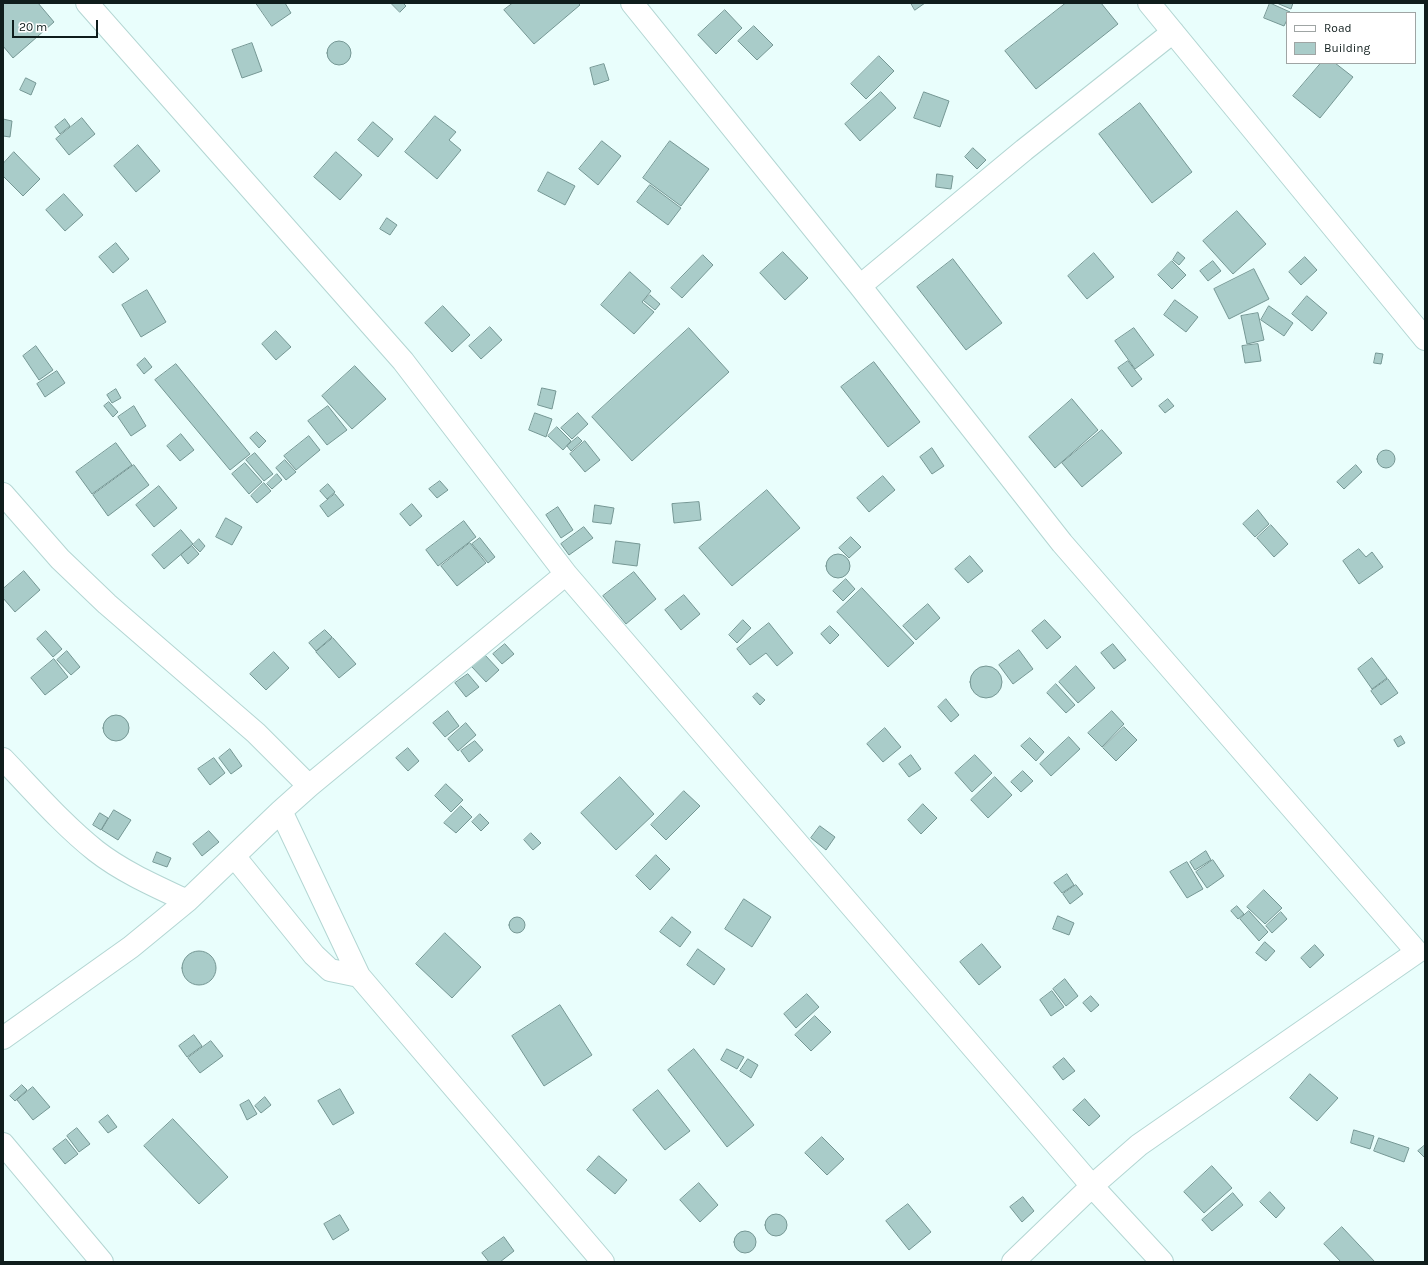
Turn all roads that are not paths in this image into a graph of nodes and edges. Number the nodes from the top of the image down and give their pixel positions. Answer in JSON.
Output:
{"nodes":[{"id":1,"x":87,"y":3,"type":"edge"},
{"id":2,"x":632,"y":3,"type":"edge"},
{"id":3,"x":1149,"y":3,"type":"edge"},
{"id":4,"x":1173,"y":32,"type":"junction"},
{"id":5,"x":860,"y":286,"type":"junction"},
{"id":6,"x":1425,"y":339,"type":"edge"},
{"id":7,"x":3,"y":494,"type":"edge"},
{"id":8,"x":566,"y":574,"type":"junction"},
{"id":9,"x":3,"y":758,"type":"edge"},
{"id":10,"x":309,"y":786,"type":"junction"},
{"id":11,"x":281,"y":811,"type":"junction"},
{"id":12,"x":234,"y":856,"type":"junction"},
{"id":13,"x":187,"y":901,"type":"junction"},
{"id":14,"x":1421,"y":950,"type":"edge"},
{"id":15,"x":359,"y":976,"type":"junction"},
{"id":16,"x":3,"y":1038,"type":"edge"},
{"id":17,"x":3,"y":1144,"type":"edge"},
{"id":18,"x":1092,"y":1186,"type":"junction"},
{"id":19,"x":102,"y":1262,"type":"edge"},
{"id":20,"x":603,"y":1262,"type":"edge"},
{"id":21,"x":1013,"y":1262,"type":"edge"},
{"id":22,"x":1162,"y":1262,"type":"edge"}],
"edges":[{"from":1,"to":8,"type":"street"},
{"from":2,"to":5,"type":"street"},
{"from":3,"to":4,"type":"street"},
{"from":4,"to":5,"type":"street"},
{"from":4,"to":6,"type":"street"},
{"from":5,"to":14,"type":"street"},
{"from":7,"to":10,"type":"street"},
{"from":8,"to":10,"type":"street"},
{"from":8,"to":18,"type":"street"},
{"from":9,"to":13,"type":"street"},
{"from":10,"to":11,"type":"street"},
{"from":11,"to":12,"type":"street"},
{"from":11,"to":15,"type":"street"},
{"from":12,"to":13,"type":"street"},
{"from":12,"to":15,"type":"street"},
{"from":13,"to":16,"type":"street"},
{"from":14,"to":18,"type":"street"},
{"from":15,"to":20,"type":"street"},
{"from":17,"to":19,"type":"street"},
{"from":18,"to":21,"type":"street"},
{"from":18,"to":22,"type":"street"}]}
